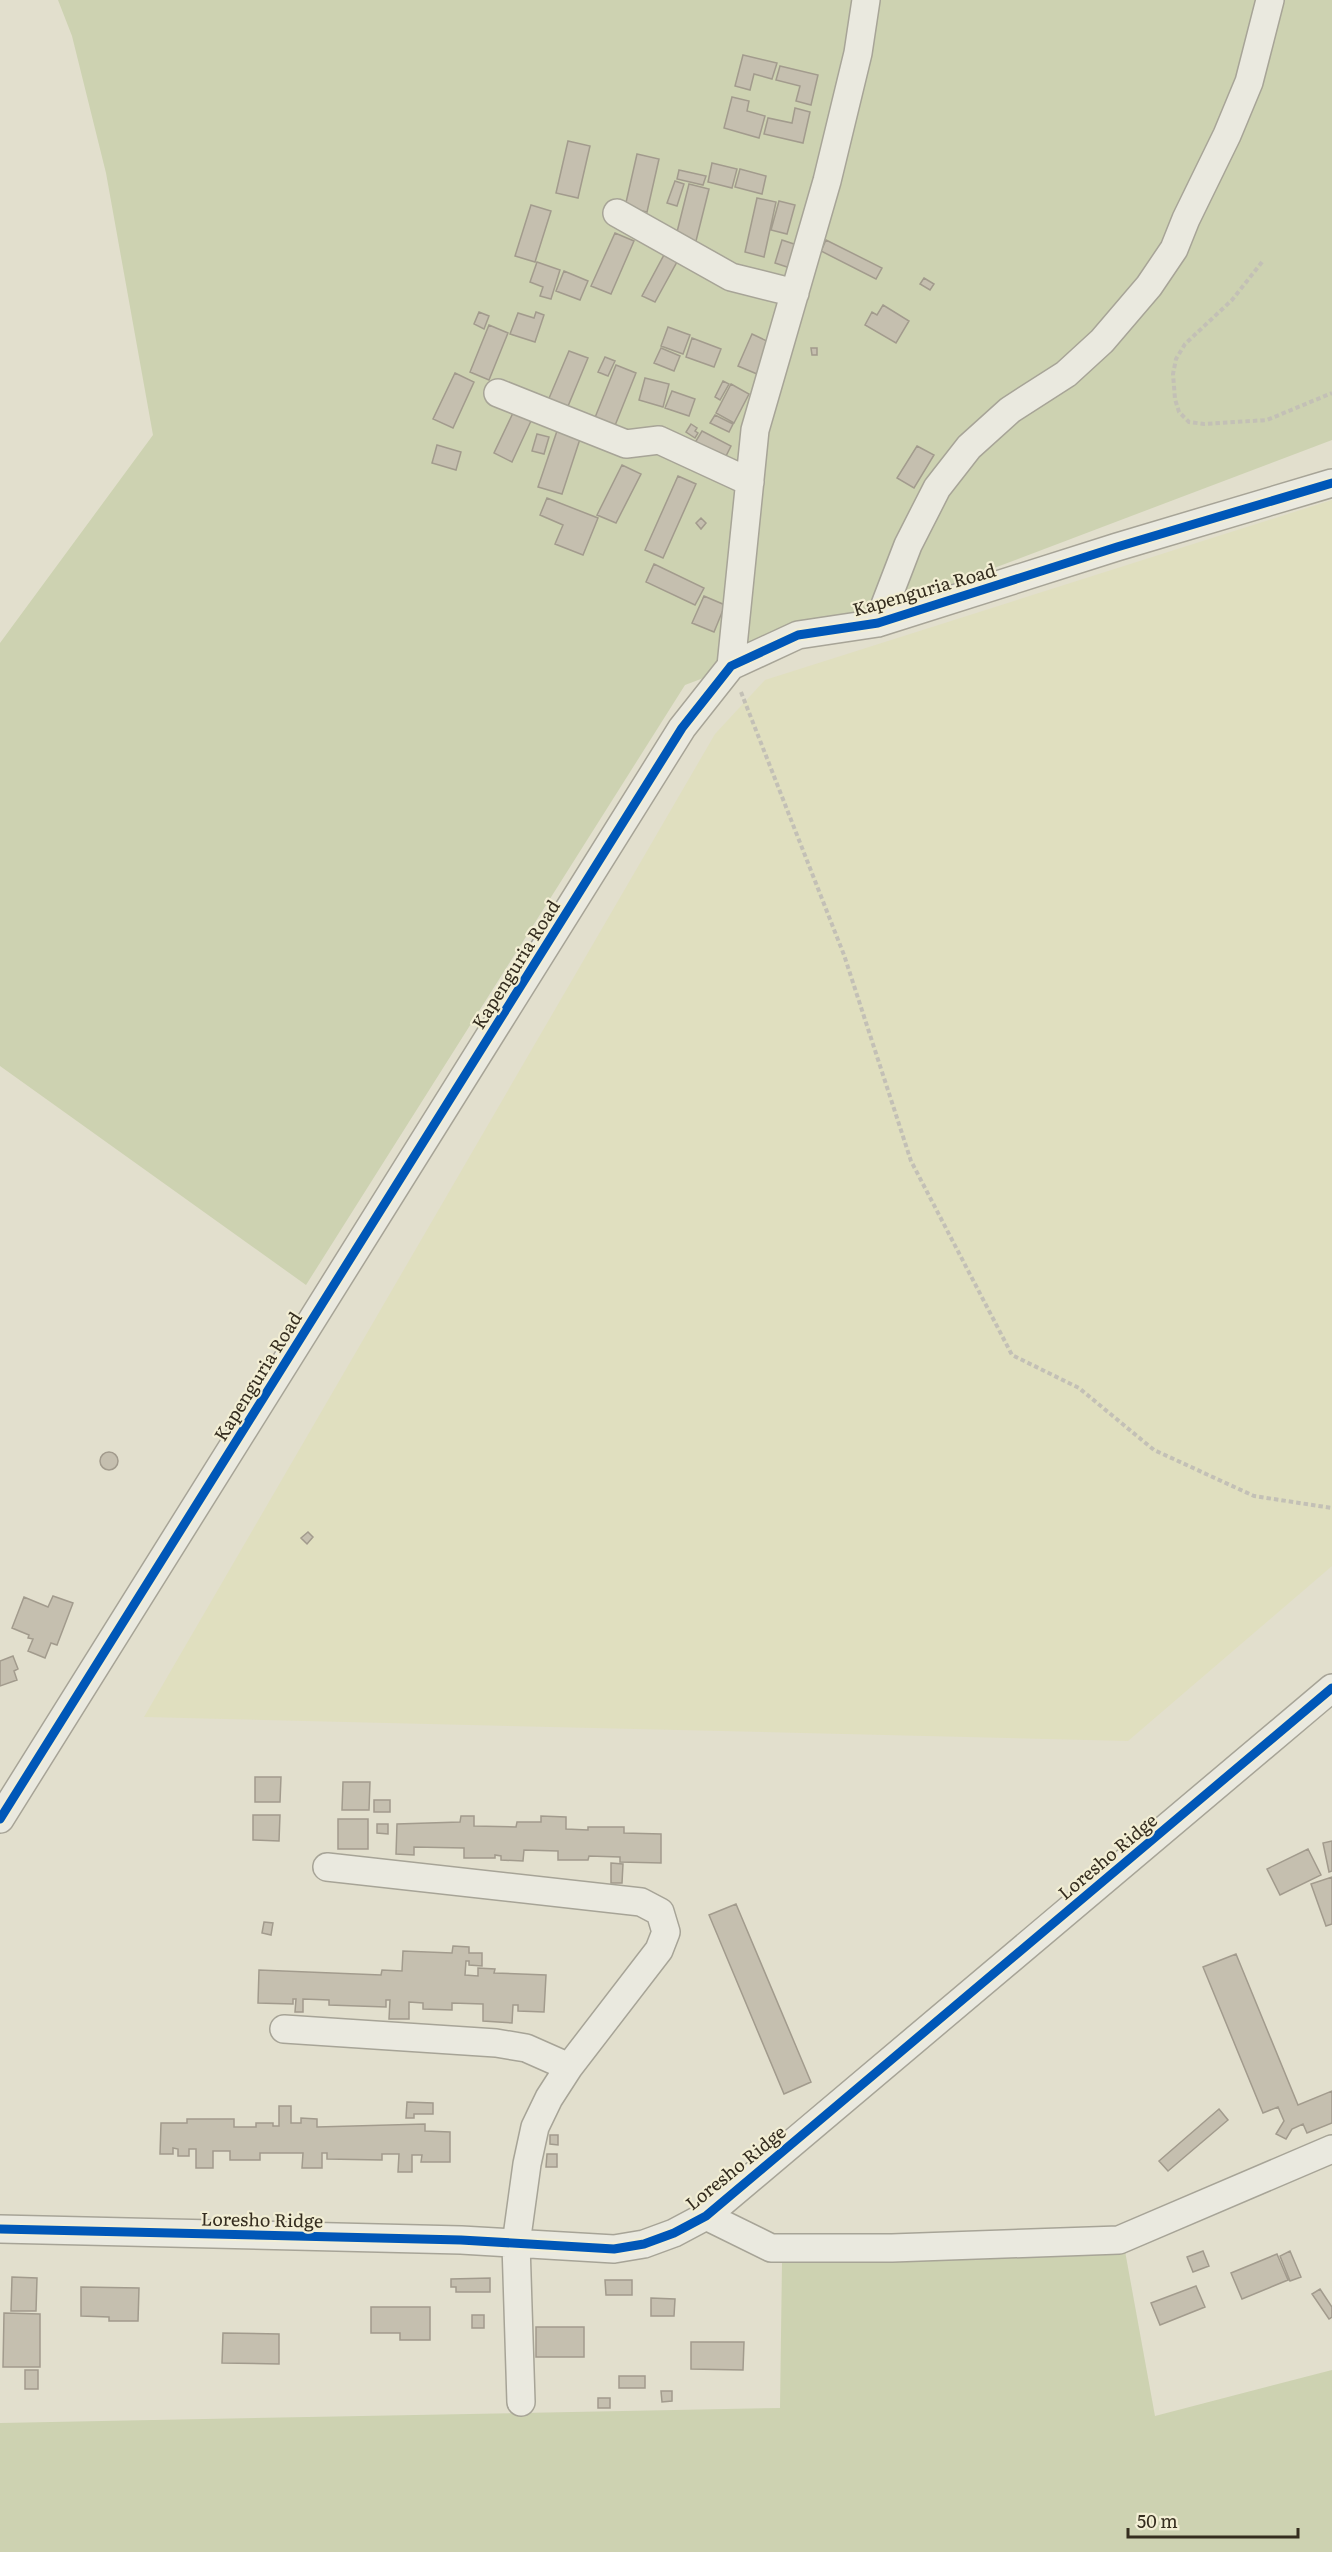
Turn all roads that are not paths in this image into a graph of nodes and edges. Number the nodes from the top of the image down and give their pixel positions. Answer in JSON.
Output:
{"nodes":[{"id":1,"x":866,"y":0,"type":"edge"},
{"id":2,"x":1270,"y":0,"type":"edge"},
{"id":3,"x":617,"y":213,"type":"dead end"},
{"id":4,"x":795,"y":293,"type":"junction"},
{"id":5,"x":498,"y":393,"type":"dead end"},
{"id":6,"x":750,"y":482,"type":"junction"},
{"id":7,"x":1332,"y":483,"type":"edge"},
{"id":8,"x":878,"y":623,"type":"junction"},
{"id":9,"x":731,"y":666,"type":"junction"},
{"id":10,"x":1332,"y":1688,"type":"edge"},
{"id":11,"x":0,"y":1819,"type":"edge"},
{"id":12,"x":327,"y":1867,"type":"dead end"},
{"id":13,"x":284,"y":2029,"type":"dead end"},
{"id":14,"x":569,"y":2067,"type":"junction"},
{"id":15,"x":1332,"y":2149,"type":"edge"},
{"id":16,"x":706,"y":2216,"type":"junction"},
{"id":17,"x":0,"y":2229,"type":"edge"},
{"id":18,"x":516,"y":2244,"type":"junction"},
{"id":19,"x":521,"y":2402,"type":"dead end"}],
"edges":[{"from":1,"to":4,"type":"street"},
{"from":2,"to":8,"type":"street"},
{"from":3,"to":4,"type":"street"},
{"from":4,"to":6,"type":"street"},
{"from":5,"to":6,"type":"street"},
{"from":6,"to":9,"type":"street"},
{"from":7,"to":8,"type":"street","name":"Kapenguria Road"},
{"from":8,"to":9,"type":"street","name":"Kapenguria Road"},
{"from":9,"to":11,"type":"street","name":"Kapenguria Road"},
{"from":10,"to":16,"type":"street","name":"Loresho Ridge"},
{"from":12,"to":14,"type":"street"},
{"from":13,"to":14,"type":"street"},
{"from":14,"to":18,"type":"street"},
{"from":15,"to":16,"type":"street"},
{"from":16,"to":18,"type":"street","name":"Loresho Ridge"},
{"from":17,"to":18,"type":"street","name":"Loresho Ridge"},
{"from":18,"to":19,"type":"street"}]}
